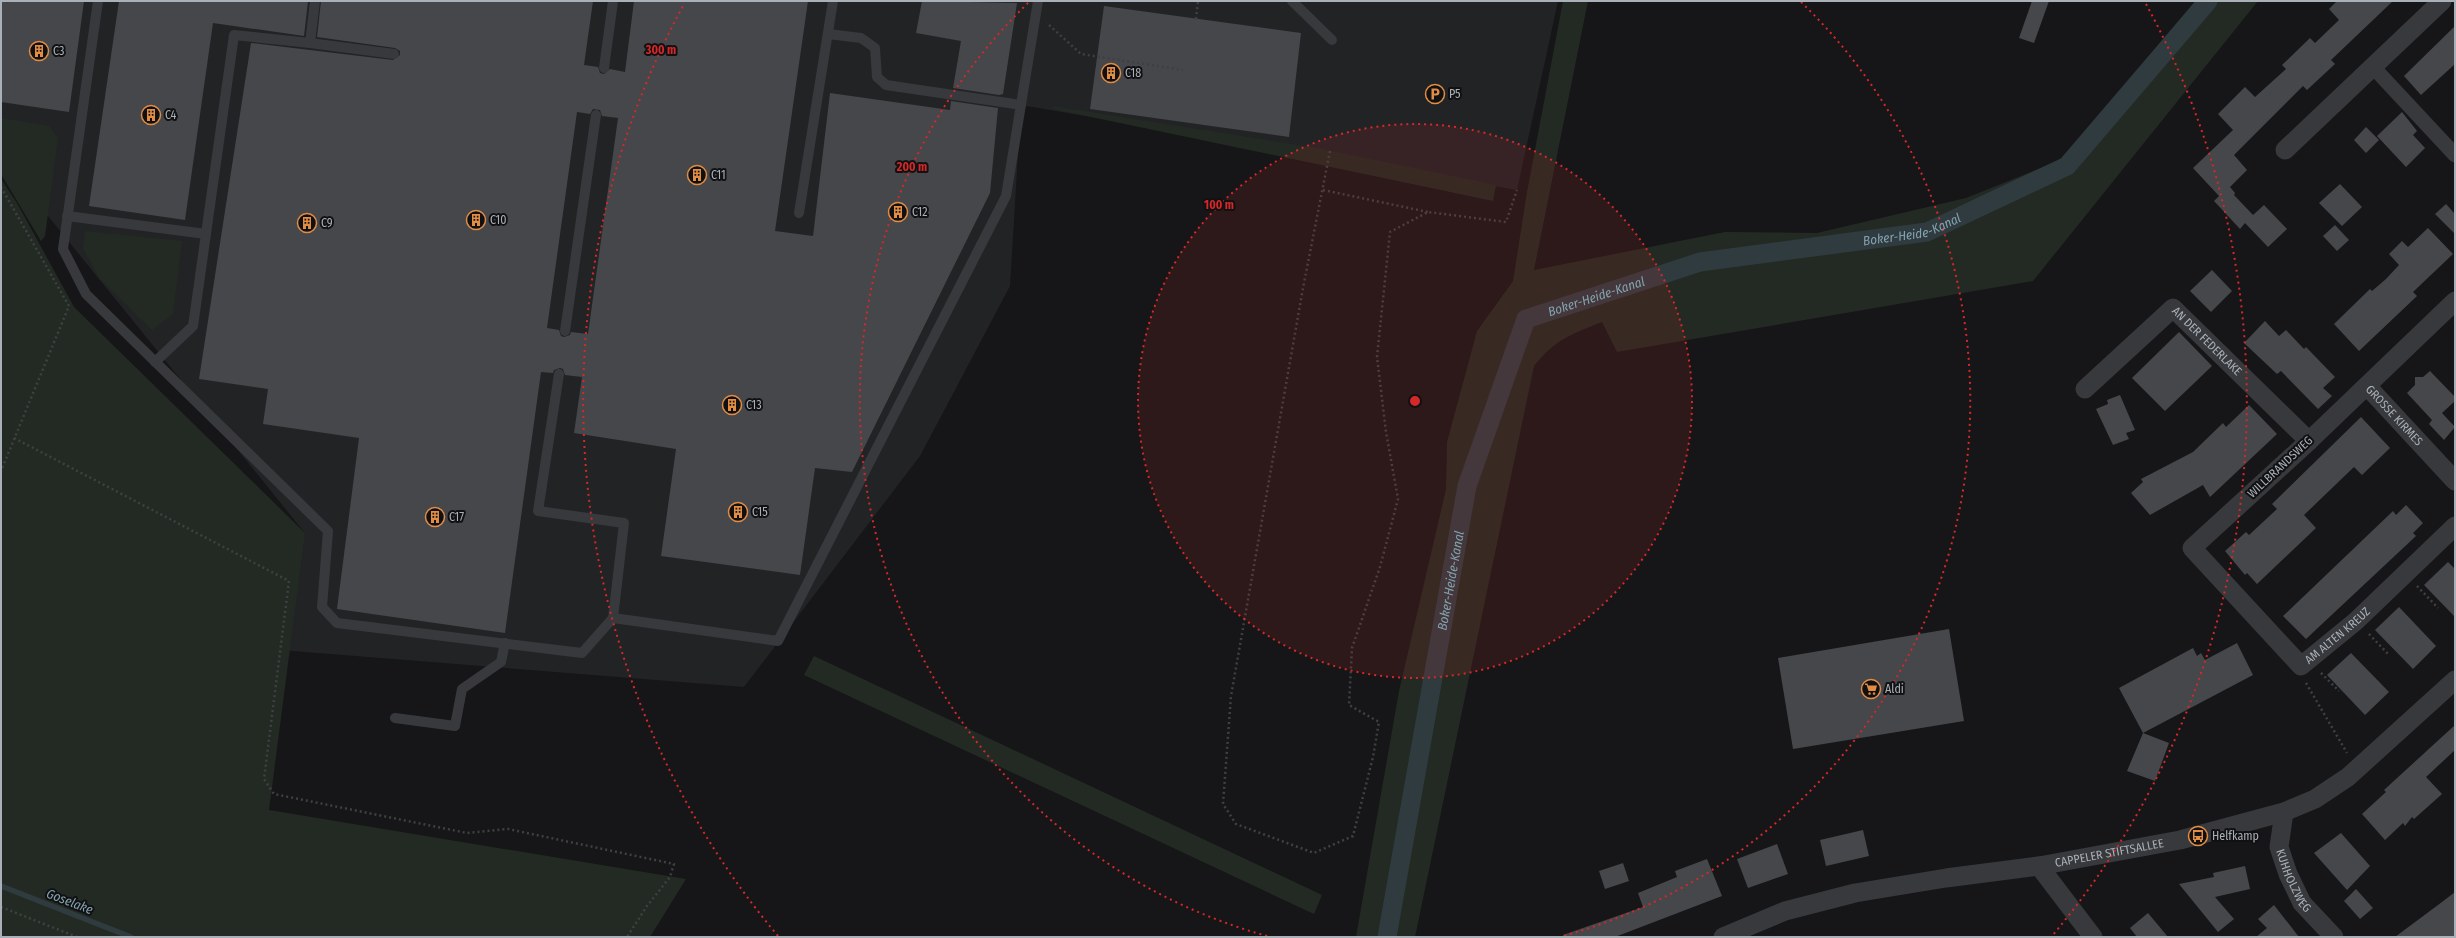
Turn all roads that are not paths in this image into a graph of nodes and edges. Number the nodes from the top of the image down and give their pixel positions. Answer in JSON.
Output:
{"nodes":[{"id":1,"x":98,"y":1,"type":"edge"},
{"id":2,"x":315,"y":1,"type":"edge"},
{"id":3,"x":613,"y":1,"type":"edge"},
{"id":4,"x":833,"y":1,"type":"edge"},
{"id":5,"x":1038,"y":1,"type":"edge"},
{"id":6,"x":1292,"y":1,"type":"edge"},
{"id":7,"x":2442,"y":1,"type":"edge"},
{"id":8,"x":828,"y":34,"type":"junction"},
{"id":9,"x":1332,"y":40,"type":"dead end"},
{"id":10,"x":310,"y":43,"type":"junction"},
{"id":11,"x":394,"y":54,"type":"dead end"},
{"id":12,"x":604,"y":68,"type":"dead end"},
{"id":13,"x":2374,"y":68,"type":"junction"},
{"id":14,"x":1021,"y":105,"type":"junction"},
{"id":15,"x":596,"y":115,"type":"dead end"},
{"id":16,"x":2285,"y":150,"type":"dead end"},
{"id":17,"x":2455,"y":155,"type":"edge"},
{"id":18,"x":799,"y":213,"type":"dead end"},
{"id":19,"x":67,"y":216,"type":"junction"},
{"id":20,"x":206,"y":234,"type":"junction"},
{"id":21,"x":2455,"y":301,"type":"edge"},
{"id":22,"x":565,"y":331,"type":"dead end"},
{"id":23,"x":155,"y":362,"type":"junction"},
{"id":24,"x":558,"y":374,"type":"dead end"},
{"id":25,"x":2367,"y":386,"type":"junction"},
{"id":26,"x":2085,"y":389,"type":"dead end"},
{"id":27,"x":2309,"y":440,"type":"junction"},
{"id":28,"x":2455,"y":481,"type":"edge"},
{"id":29,"x":2455,"y":526,"type":"edge"},
{"id":30,"x":2192,"y":548,"type":"joint"},
{"id":31,"x":613,"y":618,"type":"junction"},
{"id":32,"x":505,"y":643,"type":"junction"},
{"id":33,"x":2455,"y":680,"type":"edge"},
{"id":34,"x":395,"y":718,"type":"dead end"},
{"id":35,"x":2284,"y":812,"type":"junction"},
{"id":36,"x":2039,"y":866,"type":"junction"},
{"id":37,"x":1723,"y":937,"type":"edge"},
{"id":38,"x":2093,"y":937,"type":"edge"},
{"id":39,"x":2334,"y":937,"type":"edge"}],
"edges":[{"from":1,"to":19,"type":"lane"},
{"from":2,"to":10,"type":"lane"},
{"from":3,"to":12,"type":"lane"},
{"from":4,"to":8,"type":"lane"},
{"from":5,"to":14,"type":"lane"},
{"from":6,"to":9,"type":"lane"},
{"from":7,"to":13,"type":"street"},
{"from":8,"to":14,"type":"lane"},
{"from":8,"to":18,"type":"lane"},
{"from":10,"to":11,"type":"lane"},
{"from":10,"to":20,"type":"lane"},
{"from":13,"to":16,"type":"street"},
{"from":13,"to":17,"type":"street"},
{"from":14,"to":31,"type":"lane"},
{"from":15,"to":22,"type":"lane"},
{"from":19,"to":20,"type":"lane"},
{"from":19,"to":23,"type":"lane"},
{"from":20,"to":23,"type":"lane"},
{"from":21,"to":25,"type":"street","name":"GROSSE KIRMES"},
{"from":23,"to":32,"type":"lane"},
{"from":24,"to":31,"type":"lane"},
{"from":25,"to":27,"type":"street","name":"WILLBRANDSWEG"},
{"from":25,"to":28,"type":"street","name":"GROSSE KIRMES"},
{"from":26,"to":27,"type":"street","name":"AN DER FEDERLAKE"},
{"from":27,"to":30,"type":"street","name":"WILLBRANDSWEG"},
{"from":29,"to":30,"type":"street","name":"AM ALTEN KREUZ"},
{"from":31,"to":32,"type":"lane"},
{"from":32,"to":34,"type":"lane"},
{"from":33,"to":35,"type":"street","name":"CAPPELER STIFTSALLEE"},
{"from":35,"to":36,"type":"street","name":"CAPPELER STIFTSALLEE"},
{"from":35,"to":39,"type":"street","name":"KUHHOLZWEG"},
{"from":36,"to":37,"type":"street","name":"CAPPELER STIFTSALLEE"},
{"from":36,"to":38,"type":"street"}]}
